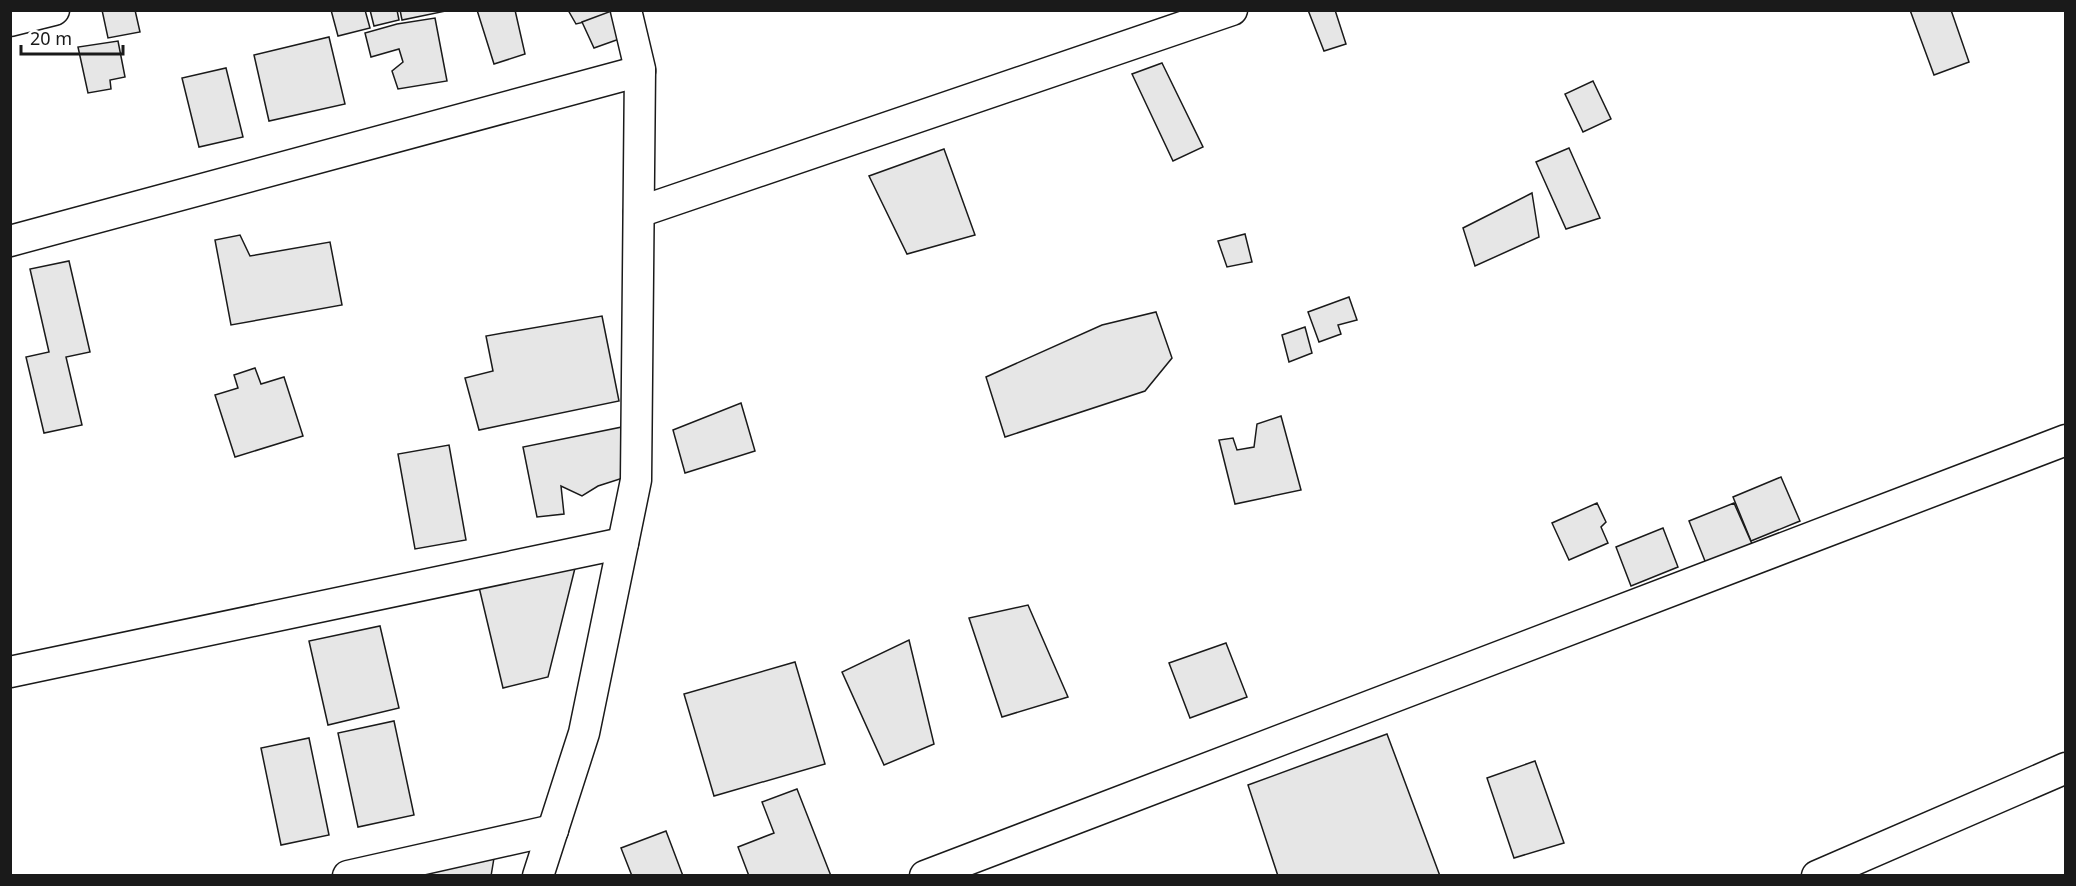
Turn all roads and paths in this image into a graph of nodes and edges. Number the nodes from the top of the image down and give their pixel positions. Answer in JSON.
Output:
{"nodes":[{"id":1,"x":54,"y":10,"type":"edge"},
{"id":2,"x":626,"y":10,"type":"edge"},
{"id":3,"x":1232,"y":10,"type":"edge"},
{"id":4,"x":10,"y":21,"type":"edge"},
{"id":5,"x":640,"y":71,"type":"junction"},
{"id":6,"x":639,"y":212,"type":"junction"},
{"id":7,"x":10,"y":241,"type":"edge"},
{"id":8,"x":2066,"y":440,"type":"edge"},
{"id":9,"x":623,"y":543,"type":"junction"},
{"id":10,"x":10,"y":672,"type":"edge"},
{"id":11,"x":2066,"y":768,"type":"edge"},
{"id":12,"x":553,"y":830,"type":"junction"},
{"id":13,"x":348,"y":876,"type":"edge"},
{"id":14,"x":538,"y":876,"type":"edge"},
{"id":15,"x":926,"y":876,"type":"edge"},
{"id":16,"x":1817,"y":876,"type":"edge"}],
"edges":[{"from":1,"to":4,"type":"street"},
{"from":2,"to":5,"type":"street"},
{"from":3,"to":6,"type":"street"},
{"from":5,"to":6,"type":"street"},
{"from":5,"to":7,"type":"street"},
{"from":6,"to":9,"type":"street"},
{"from":8,"to":15,"type":"street"},
{"from":9,"to":10,"type":"street"},
{"from":9,"to":12,"type":"street"},
{"from":11,"to":16,"type":"street"},
{"from":12,"to":13,"type":"street"},
{"from":12,"to":14,"type":"street"}]}
